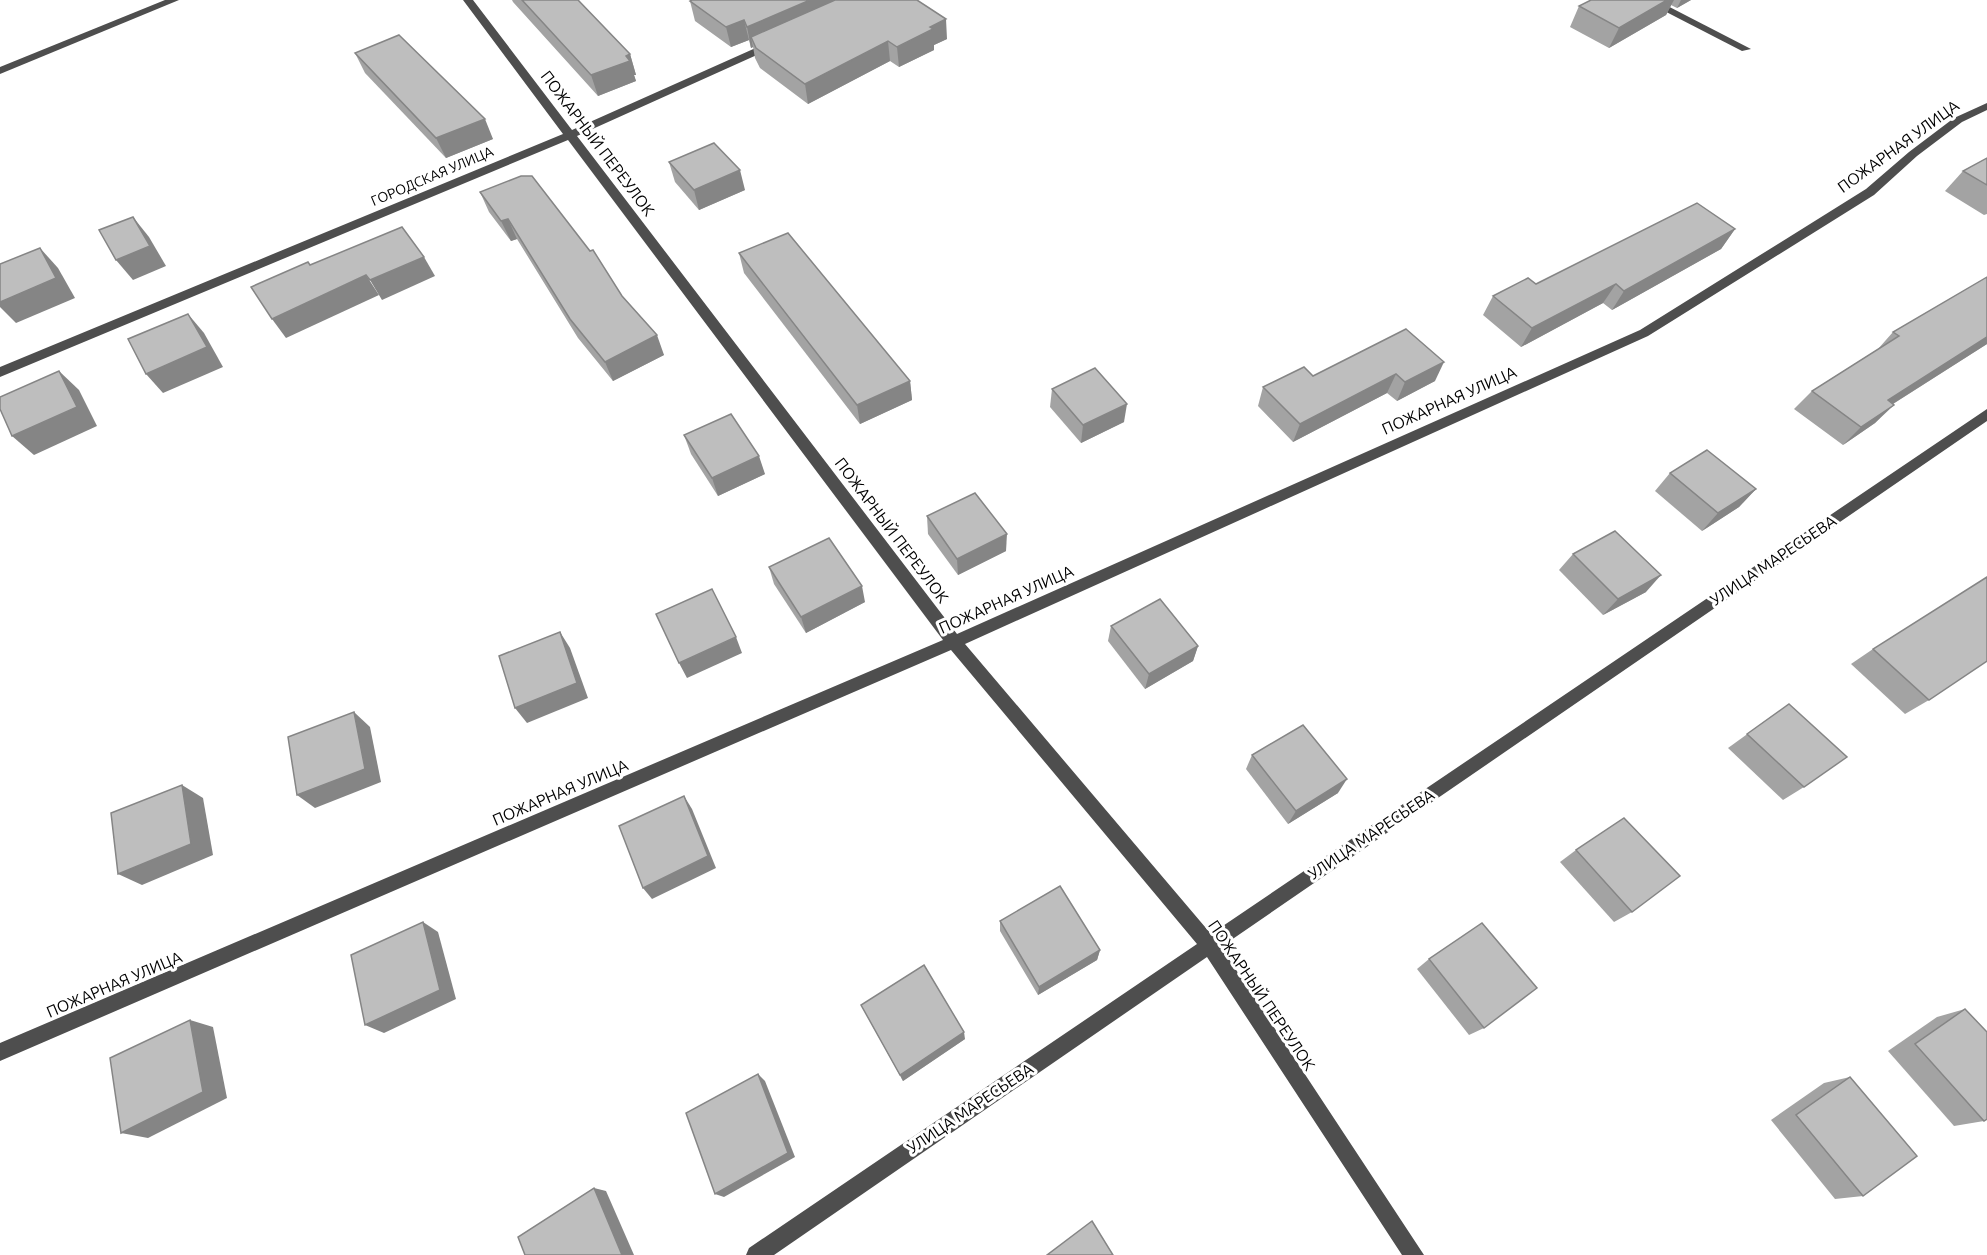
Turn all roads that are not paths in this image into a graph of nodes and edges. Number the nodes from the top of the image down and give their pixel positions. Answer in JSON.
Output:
{"nodes":[{"id":1,"x":174,"y":0,"type":"edge"},
{"id":2,"x":468,"y":0,"type":"edge"},
{"id":3,"x":1648,"y":0,"type":"edge"},
{"id":4,"x":786,"y":39,"type":"edge"},
{"id":5,"x":1746,"y":49,"type":"dead end"},
{"id":6,"x":0,"y":71,"type":"edge"},
{"id":7,"x":1987,"y":106,"type":"edge"},
{"id":8,"x":570,"y":135,"type":"junction"},
{"id":9,"x":0,"y":372,"type":"edge"},
{"id":10,"x":1987,"y":414,"type":"edge"},
{"id":11,"x":954,"y":642,"type":"junction"},
{"id":12,"x":1209,"y":945,"type":"junction"},
{"id":13,"x":0,"y":1052,"type":"edge"},
{"id":14,"x":756,"y":1255,"type":"edge"},
{"id":15,"x":1414,"y":1255,"type":"edge"}],
"edges":[{"from":1,"to":6,"type":"street"},
{"from":2,"to":8,"type":"street","name":"ПОЖАРНЫЙ ПЕРЕУЛОК"},
{"from":3,"to":5,"type":"street"},
{"from":4,"to":8,"type":"street","name":"ГОРОДСКАЯ УЛИЦА"},
{"from":7,"to":11,"type":"street","name":"ПОЖАРНАЯ УЛИЦА"},
{"from":8,"to":9,"type":"street","name":"ГОРОДСКАЯ УЛИЦА"},
{"from":8,"to":11,"type":"street","name":"ПОЖАРНЫЙ ПЕРЕУЛОК"},
{"from":10,"to":12,"type":"street","name":"УЛИЦА МАРЕСЬЕВА"},
{"from":11,"to":12,"type":"street","name":"ПОЖАРНЫЙ ПЕРЕУЛОК"},
{"from":11,"to":13,"type":"street","name":"ПОЖАРНАЯ УЛИЦА"},
{"from":12,"to":14,"type":"street","name":"УЛИЦА МАРЕСЬЕВА"},
{"from":12,"to":15,"type":"street","name":"ПОЖАРНЫЙ ПЕРЕУЛОК"}]}
